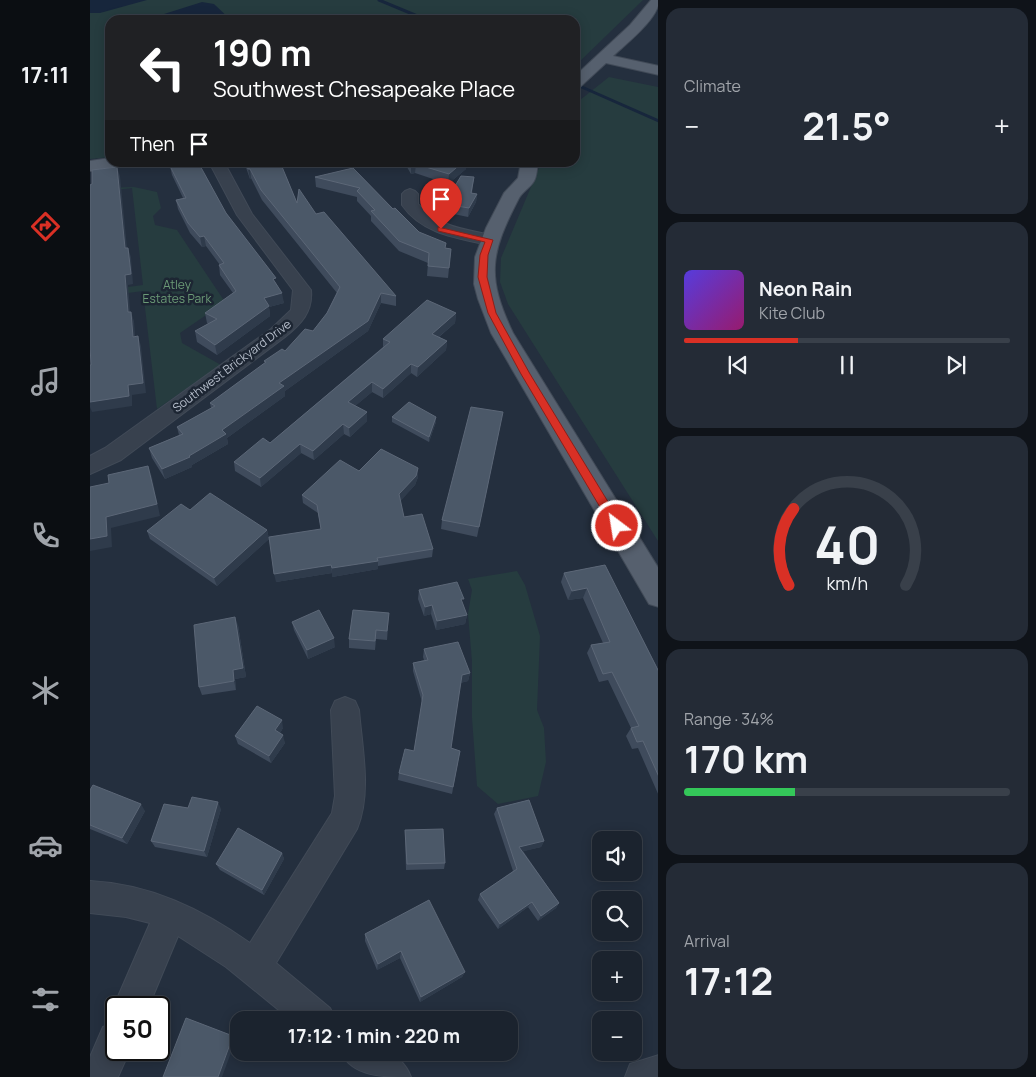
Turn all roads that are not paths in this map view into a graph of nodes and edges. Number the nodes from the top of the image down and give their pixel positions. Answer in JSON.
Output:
{"nodes":[{"id":1,"x":658,"y":0,"type":"edge"},
{"id":2,"x":604,"y":58,"type":"junction"},
{"id":3,"x":658,"y":71,"type":"edge"},
{"id":4,"x":580,"y":80,"type":"edge"},
{"id":5,"x":105,"y":164,"type":"edge"},
{"id":6,"x":90,"y":166,"type":"edge"},
{"id":7,"x":219,"y":167,"type":"edge"},
{"id":8,"x":529,"y":167,"type":"edge"},
{"id":9,"x":517,"y":174,"type":"edge"},
{"id":10,"x":410,"y":194,"type":"dead end"},
{"id":11,"x":489,"y":240,"type":"junction"},
{"id":12,"x":90,"y":466,"type":"edge"},
{"id":13,"x":658,"y":595,"type":"edge"},
{"id":14,"x":345,"y":710,"type":"dead end"},
{"id":15,"x":90,"y":897,"type":"edge"},
{"id":16,"x":170,"y":916,"type":"junction"},
{"id":17,"x":255,"y":967,"type":"junction"},
{"id":18,"x":135,"y":996,"type":"edge"},
{"id":19,"x":307,"y":1011,"type":"edge"},
{"id":20,"x":107,"y":1061,"type":"edge"},
{"id":21,"x":371,"y":1061,"type":"edge"},
{"id":22,"x":658,"y":1073,"type":"edge"},
{"id":23,"x":100,"y":1077,"type":"edge"},
{"id":24,"x":393,"y":1077,"type":"edge"},
{"id":25,"x":643,"y":1077,"type":"edge"}],
"edges":[{"from":1,"to":2,"type":"main road"},
{"from":2,"to":3,"type":"main road"},
{"from":2,"to":4,"type":"main road"},
{"from":5,"to":6,"type":"main road"},
{"from":7,"to":12,"type":"street","name":"Southwest Brickyard Drive"},
{"from":8,"to":9,"type":"main road"},
{"from":9,"to":11,"type":"main road"},
{"from":10,"to":11,"type":"street"},
{"from":11,"to":13,"type":"main road"},
{"from":14,"to":17,"type":"street"},
{"from":15,"to":16,"type":"street"},
{"from":16,"to":17,"type":"street"},
{"from":16,"to":18,"type":"street"},
{"from":17,"to":19,"type":"street"},
{"from":20,"to":23,"type":"street"},
{"from":21,"to":24,"type":"street"},
{"from":22,"to":25,"type":"street"}]}
